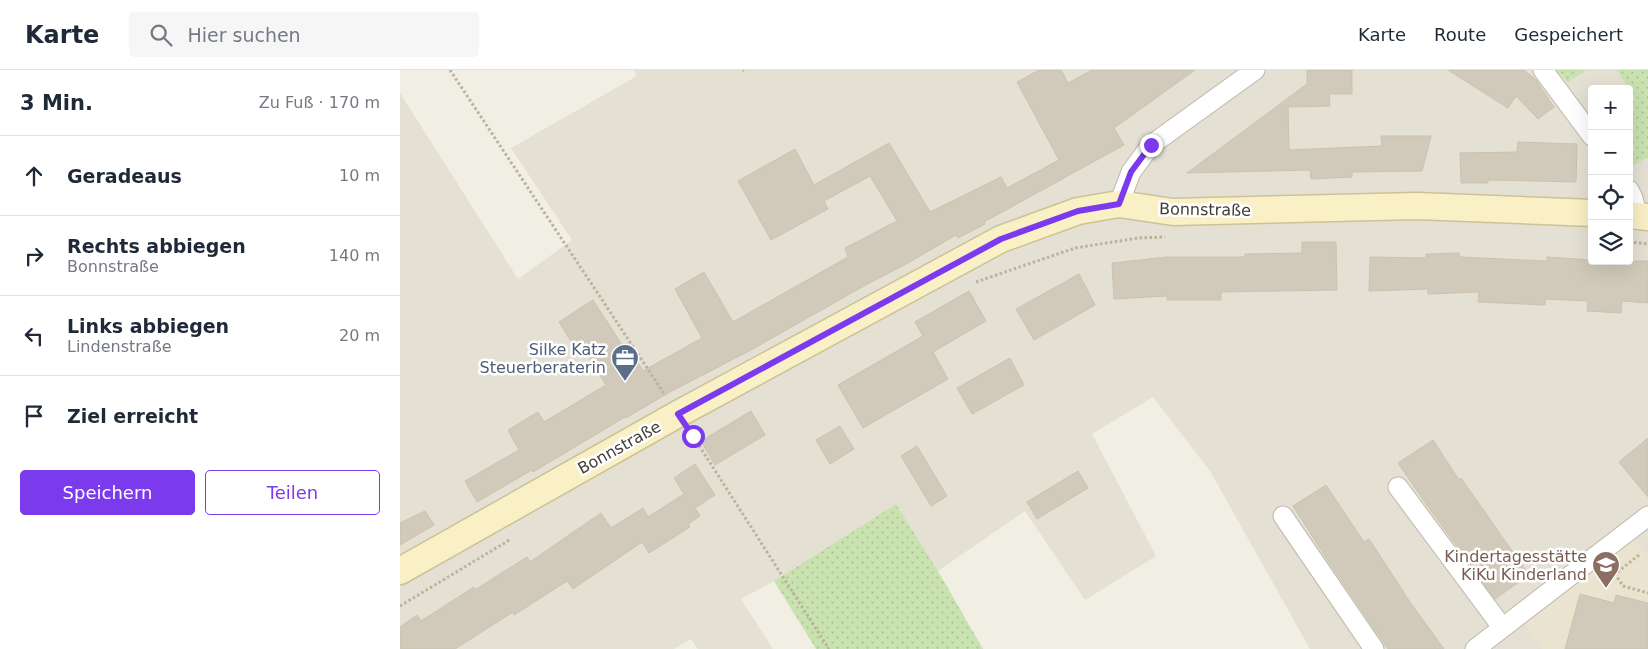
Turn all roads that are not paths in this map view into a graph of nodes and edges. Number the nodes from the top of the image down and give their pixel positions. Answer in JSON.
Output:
{"nodes":[{"id":1,"x":1255,"y":70,"type":"edge"},
{"id":2,"x":1543,"y":70,"type":"edge"},
{"id":3,"x":1588,"y":131,"type":"edge"},
{"id":4,"x":1633,"y":198,"type":"edge"},
{"id":5,"x":1119,"y":204,"type":"junction"},
{"id":6,"x":1588,"y":214,"type":"edge"},
{"id":7,"x":1638,"y":216,"type":"edge"},
{"id":8,"x":1398,"y":487,"type":"dead end"},
{"id":9,"x":1282,"y":516,"type":"dead end"},
{"id":10,"x":1648,"y":516,"type":"edge"},
{"id":11,"x":400,"y":571,"type":"edge"},
{"id":12,"x":1502,"y":627,"type":"junction"},
{"id":13,"x":1374,"y":649,"type":"edge"},
{"id":14,"x":1475,"y":649,"type":"edge"}],
"edges":[{"from":1,"to":5,"type":"street"},
{"from":2,"to":3,"type":"street"},
{"from":4,"to":7,"type":"street"},
{"from":5,"to":6,"type":"street","name":"Bonnstraße"},
{"from":5,"to":11,"type":"street","name":"Bonnstraße"},
{"from":8,"to":12,"type":"street"},
{"from":9,"to":13,"type":"street"},
{"from":10,"to":12,"type":"street"},
{"from":12,"to":14,"type":"street"}]}
